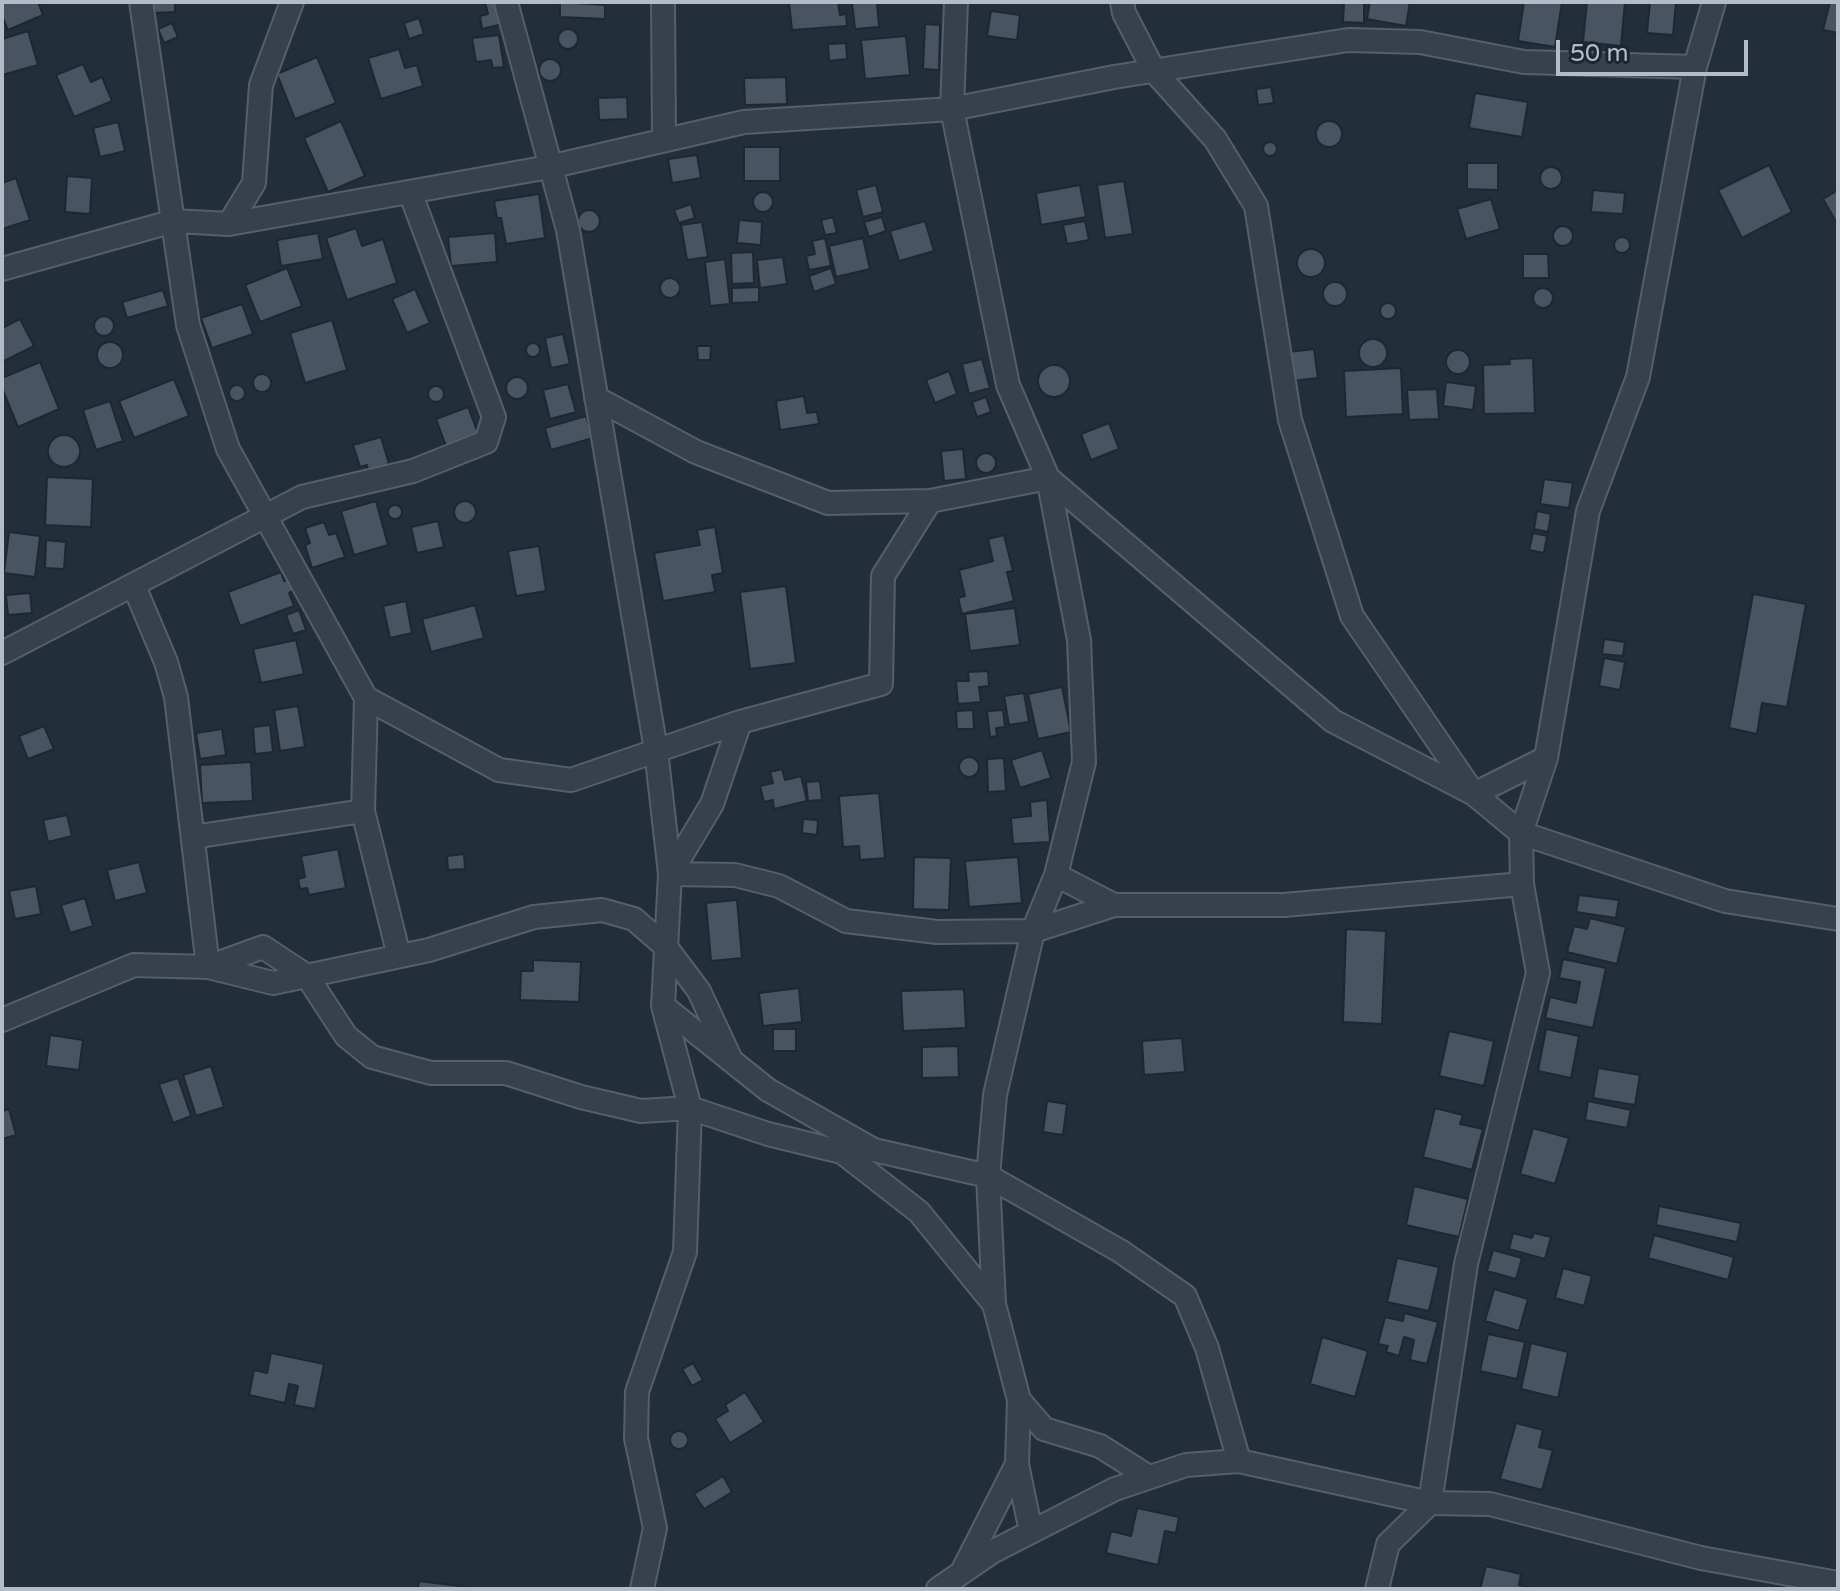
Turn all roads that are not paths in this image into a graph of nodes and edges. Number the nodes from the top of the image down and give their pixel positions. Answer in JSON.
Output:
{"nodes":[{"id":1,"x":141,"y":2,"type":"edge"},
{"id":2,"x":292,"y":2,"type":"edge"},
{"id":3,"x":506,"y":2,"type":"edge"},
{"id":4,"x":663,"y":2,"type":"edge"},
{"id":5,"x":956,"y":2,"type":"edge"},
{"id":6,"x":1122,"y":2,"type":"edge"},
{"id":7,"x":1714,"y":2,"type":"edge"},
{"id":8,"x":1695,"y":67,"type":"junction"},
{"id":9,"x":1154,"y":71,"type":"junction"},
{"id":10,"x":952,"y":109,"type":"junction"},
{"id":11,"x":664,"y":139,"type":"junction"},
{"id":12,"x":549,"y":167,"type":"junction"},
{"id":13,"x":410,"y":192,"type":"junction"},
{"id":14,"x":174,"y":221,"type":"junction"},
{"id":15,"x":229,"y":224,"type":"junction"},
{"id":16,"x":2,"y":269,"type":"edge"},
{"id":17,"x":596,"y":398,"type":"junction"},
{"id":18,"x":1048,"y":478,"type":"junction"},
{"id":19,"x":930,"y":501,"type":"junction"},
{"id":20,"x":267,"y":516,"type":"junction"},
{"id":21,"x":134,"y":586,"type":"junction"},
{"id":22,"x":7,"y":654,"type":"edge"},
{"id":23,"x":366,"y":698,"type":"junction"},
{"id":24,"x":740,"y":722,"type":"junction"},
{"id":25,"x":656,"y":750,"type":"junction"},
{"id":26,"x":1546,"y":758,"type":"junction"},
{"id":27,"x":1474,"y":794,"type":"junction"},
{"id":28,"x":363,"y":811,"type":"junction"},
{"id":29,"x":1521,"y":833,"type":"junction"},
{"id":30,"x":193,"y":837,"type":"junction"},
{"id":31,"x":670,"y":874,"type":"junction"},
{"id":32,"x":1056,"y":875,"type":"junction"},
{"id":33,"x":1522,"y":884,"type":"junction"},
{"id":34,"x":1114,"y":905,"type":"junction"},
{"id":35,"x":1838,"y":919,"type":"edge"},
{"id":36,"x":1033,"y":931,"type":"junction"},
{"id":37,"x":666,"y":947,"type":"junction"},
{"id":38,"x":399,"y":956,"type":"junction"},
{"id":39,"x":208,"y":967,"type":"junction"},
{"id":40,"x":307,"y":976,"type":"junction"},
{"id":41,"x":663,"y":1006,"type":"junction"},
{"id":42,"x":2,"y":1020,"type":"edge"},
{"id":43,"x":731,"y":1060,"type":"junction"},
{"id":44,"x":690,"y":1108,"type":"junction"},
{"id":45,"x":988,"y":1176,"type":"junction"},
{"id":46,"x":994,"y":1304,"type":"junction"},
{"id":47,"x":1019,"y":1400,"type":"junction"},
{"id":48,"x":1239,"y":1461,"type":"junction"},
{"id":49,"x":1017,"y":1464,"type":"junction"},
{"id":50,"x":1149,"y":1477,"type":"junction"},
{"id":51,"x":1430,"y":1503,"type":"junction"},
{"id":52,"x":1031,"y":1532,"type":"junction"},
{"id":53,"x":953,"y":1582,"type":"edge"},
{"id":54,"x":1838,"y":1583,"type":"edge"},
{"id":55,"x":642,"y":1589,"type":"edge"},
{"id":56,"x":938,"y":1589,"type":"edge"},
{"id":57,"x":1377,"y":1589,"type":"edge"}],
"edges":[{"from":1,"to":14,"type":"street"},
{"from":2,"to":15,"type":"street"},
{"from":3,"to":12,"type":"street"},
{"from":4,"to":11,"type":"street"},
{"from":5,"to":10,"type":"street"},
{"from":6,"to":9,"type":"street"},
{"from":7,"to":8,"type":"street"},
{"from":8,"to":9,"type":"street"},
{"from":8,"to":26,"type":"street"},
{"from":9,"to":10,"type":"street"},
{"from":9,"to":27,"type":"street"},
{"from":10,"to":11,"type":"street"},
{"from":10,"to":18,"type":"street"},
{"from":11,"to":12,"type":"street"},
{"from":12,"to":13,"type":"street"},
{"from":12,"to":17,"type":"street"},
{"from":13,"to":15,"type":"street"},
{"from":13,"to":20,"type":"street"},
{"from":14,"to":15,"type":"street"},
{"from":14,"to":16,"type":"street"},
{"from":14,"to":20,"type":"street"},
{"from":17,"to":19,"type":"street"},
{"from":17,"to":25,"type":"street"},
{"from":18,"to":19,"type":"street"},
{"from":18,"to":27,"type":"street"},
{"from":18,"to":32,"type":"street"},
{"from":19,"to":24,"type":"street"},
{"from":20,"to":21,"type":"street"},
{"from":20,"to":23,"type":"street"},
{"from":21,"to":22,"type":"street"},
{"from":21,"to":30,"type":"street"},
{"from":23,"to":25,"type":"street"},
{"from":23,"to":28,"type":"street"},
{"from":24,"to":25,"type":"street"},
{"from":24,"to":31,"type":"street"},
{"from":25,"to":31,"type":"street"},
{"from":26,"to":27,"type":"street"},
{"from":26,"to":29,"type":"street"},
{"from":27,"to":29,"type":"street"},
{"from":28,"to":30,"type":"street"},
{"from":28,"to":38,"type":"street"},
{"from":29,"to":33,"type":"street"},
{"from":29,"to":35,"type":"street"},
{"from":30,"to":39,"type":"street"},
{"from":31,"to":36,"type":"street"},
{"from":31,"to":37,"type":"street"},
{"from":32,"to":34,"type":"street"},
{"from":32,"to":36,"type":"street"},
{"from":33,"to":34,"type":"street"},
{"from":33,"to":51,"type":"street"},
{"from":34,"to":36,"type":"street"},
{"from":36,"to":45,"type":"street"},
{"from":37,"to":38,"type":"street"},
{"from":37,"to":41,"type":"street"},
{"from":37,"to":43,"type":"street"},
{"from":38,"to":40,"type":"street"},
{"from":39,"to":40,"type":"street"},
{"from":39,"to":40,"type":"street"},
{"from":39,"to":42,"type":"street"},
{"from":40,"to":44,"type":"street"},
{"from":41,"to":43,"type":"street"},
{"from":41,"to":44,"type":"street"},
{"from":43,"to":45,"type":"street"},
{"from":44,"to":46,"type":"street"},
{"from":44,"to":55,"type":"street"},
{"from":45,"to":46,"type":"street"},
{"from":45,"to":48,"type":"street"},
{"from":46,"to":47,"type":"street"},
{"from":47,"to":49,"type":"street"},
{"from":47,"to":50,"type":"street"},
{"from":48,"to":50,"type":"street"},
{"from":48,"to":51,"type":"street"},
{"from":49,"to":52,"type":"street"},
{"from":49,"to":53,"type":"street"},
{"from":50,"to":52,"type":"street"},
{"from":51,"to":54,"type":"street"},
{"from":51,"to":57,"type":"street"},
{"from":52,"to":53,"type":"street"},
{"from":53,"to":56,"type":"street"}]}
